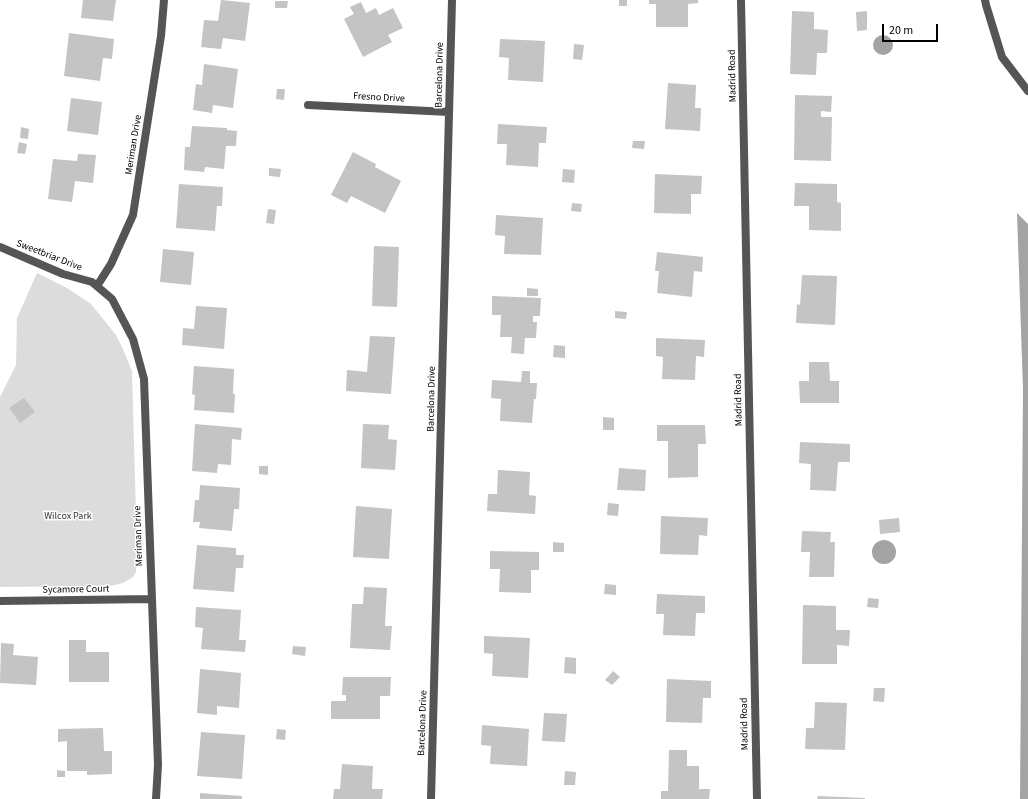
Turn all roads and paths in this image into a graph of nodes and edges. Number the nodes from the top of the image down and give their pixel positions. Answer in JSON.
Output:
{"nodes":[{"id":1,"x":164,"y":0,"type":"edge"},
{"id":2,"x":452,"y":0,"type":"edge"},
{"id":3,"x":741,"y":0,"type":"edge"},
{"id":4,"x":985,"y":0,"type":"edge"},
{"id":5,"x":1028,"y":90,"type":"edge"},
{"id":6,"x":308,"y":105,"type":"dead end"},
{"id":7,"x":449,"y":112,"type":"junction"},
{"id":8,"x":0,"y":247,"type":"edge"},
{"id":9,"x":95,"y":284,"type":"junction"},
{"id":10,"x":152,"y":599,"type":"junction"},
{"id":11,"x":0,"y":601,"type":"edge"},
{"id":12,"x":156,"y":799,"type":"edge"},
{"id":13,"x":431,"y":799,"type":"edge"},
{"id":14,"x":757,"y":799,"type":"edge"}],
"edges":[{"from":1,"to":9,"type":"street","name":"Meriman Drive"},
{"from":2,"to":7,"type":"street","name":"Barcelona Drive"},
{"from":3,"to":14,"type":"street","name":"Madrid Road"},
{"from":4,"to":5,"type":"street"},
{"from":6,"to":7,"type":"street","name":"Fresno Drive"},
{"from":7,"to":13,"type":"street","name":"Barcelona Drive"},
{"from":8,"to":9,"type":"street","name":"Sweetbriar Drive"},
{"from":9,"to":10,"type":"street","name":"Meriman Drive"},
{"from":10,"to":11,"type":"street","name":"Sycamore Court"},
{"from":10,"to":12,"type":"street","name":"Meriman Drive"}]}
